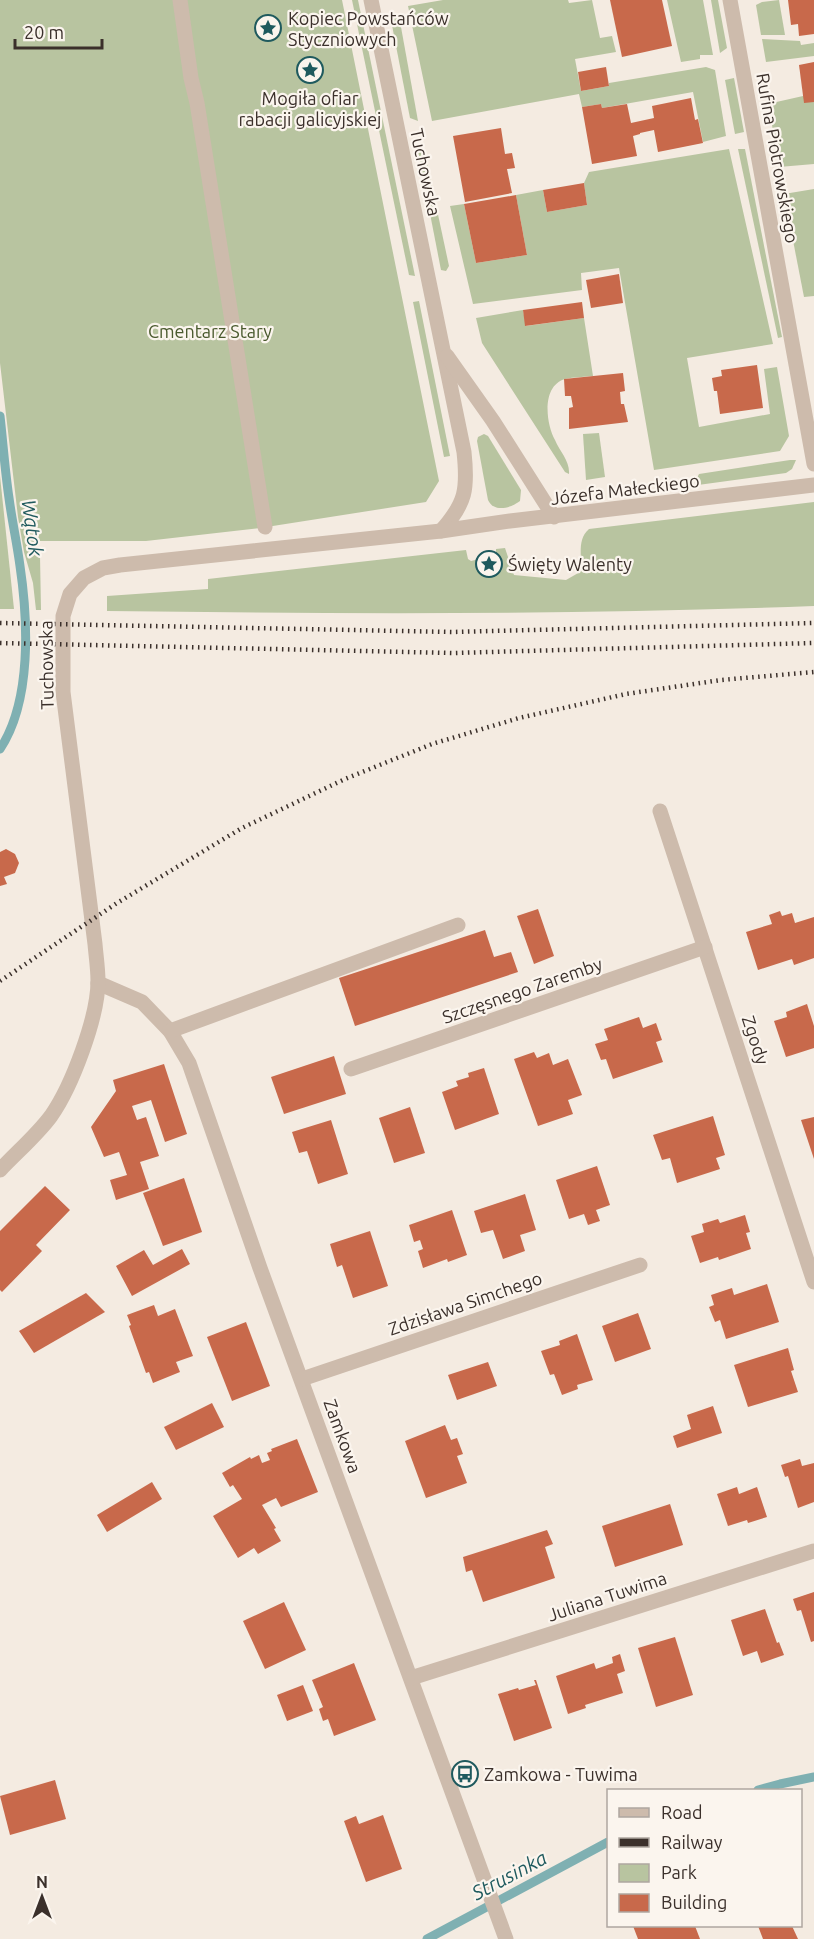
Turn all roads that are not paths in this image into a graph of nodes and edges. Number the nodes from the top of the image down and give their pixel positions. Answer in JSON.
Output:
{"nodes":[{"id":1,"x":180,"y":0,"type":"edge"},
{"id":2,"x":370,"y":0,"type":"edge"},
{"id":3,"x":730,"y":0,"type":"edge"},
{"id":4,"x":444,"y":351,"type":"junction"},
{"id":5,"x":814,"y":464,"type":"edge"},
{"id":6,"x":814,"y":485,"type":"edge"},
{"id":7,"x":554,"y":517,"type":"junction"},
{"id":8,"x":265,"y":527,"type":"dead end"},
{"id":9,"x":441,"y":531,"type":"junction"},
{"id":10,"x":660,"y":811,"type":"dead end"},
{"id":11,"x":458,"y":925,"type":"dead end"},
{"id":12,"x":705,"y":947,"type":"junction"},
{"id":13,"x":98,"y":983,"type":"junction"},
{"id":14,"x":171,"y":1031,"type":"junction"},
{"id":15,"x":351,"y":1069,"type":"dead end"},
{"id":16,"x":0,"y":1170,"type":"edge"},
{"id":17,"x":640,"y":1265,"type":"dead end"},
{"id":18,"x":814,"y":1282,"type":"edge"},
{"id":19,"x":302,"y":1379,"type":"junction"},
{"id":20,"x":814,"y":1551,"type":"edge"},
{"id":21,"x":411,"y":1678,"type":"junction"},
{"id":22,"x":501,"y":1934,"type":"edge"}],
"edges":[{"from":1,"to":8,"type":"street"},
{"from":2,"to":4,"type":"street","name":"Tuchowska"},
{"from":3,"to":5,"type":"street","name":"Rufina Piotrowskiego"},
{"from":4,"to":7,"type":"street","name":"Tuchowska"},
{"from":4,"to":9,"type":"street","name":"Tuchowska"},
{"from":6,"to":7,"type":"street","name":"Józefa Małeckiego"},
{"from":7,"to":9,"type":"street","name":"Józefa Małeckiego"},
{"from":9,"to":13,"type":"street","name":"Tuchowska"},
{"from":10,"to":12,"type":"street","name":"Zgody"},
{"from":11,"to":14,"type":"street"},
{"from":12,"to":15,"type":"street","name":"Szczęsnego Zaremby"},
{"from":12,"to":18,"type":"street","name":"Zgody"},
{"from":13,"to":14,"type":"street","name":"Zamkowa"},
{"from":13,"to":16,"type":"street","name":"Tuchowska"},
{"from":14,"to":19,"type":"street","name":"Zamkowa"},
{"from":17,"to":19,"type":"street","name":"Zdzisława Simchego"},
{"from":19,"to":21,"type":"street","name":"Zamkowa"},
{"from":20,"to":21,"type":"street","name":"Juliana Tuwima"},
{"from":21,"to":22,"type":"street","name":"Zamkowa"}]}
